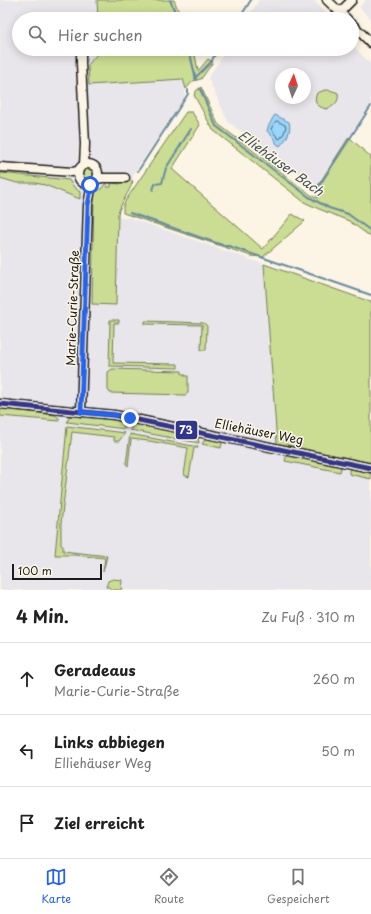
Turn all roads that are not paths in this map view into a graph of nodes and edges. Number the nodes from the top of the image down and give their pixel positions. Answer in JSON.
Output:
{"nodes":[{"id":1,"x":327,"y":0,"type":"edge"},
{"id":2,"x":352,"y":0,"type":"edge"},
{"id":3,"x":340,"y":12,"type":"joint"},
{"id":4,"x":359,"y":31,"type":"edge"},
{"id":5,"x":371,"y":43,"type":"edge"},
{"id":6,"x":81,"y":56,"type":"edge"},
{"id":7,"x":0,"y":167,"type":"edge"},
{"id":8,"x":83,"y":169,"type":"junction"},
{"id":9,"x":122,"y":178,"type":"dead end"},
{"id":10,"x":93,"y":180,"type":"junction"},
{"id":11,"x":0,"y":404,"type":"edge"},
{"id":12,"x":81,"y":412,"type":"junction"},
{"id":13,"x":371,"y":468,"type":"edge"}],
"edges":[{"from":1,"to":3,"type":"street"},
{"from":2,"to":3,"type":"street"},
{"from":4,"to":5,"type":"street"},
{"from":6,"to":8,"type":"street"},
{"from":7,"to":8,"type":"street"},
{"from":8,"to":10,"type":"street"},
{"from":8,"to":10,"type":"street"},
{"from":9,"to":10,"type":"street"},
{"from":10,"to":12,"type":"street","name":"Marie-Curie-Straße"},
{"from":11,"to":12,"type":"street","name":"Elliehäuser Weg"},
{"from":12,"to":13,"type":"street","name":"Elliehäuser Weg"}]}
